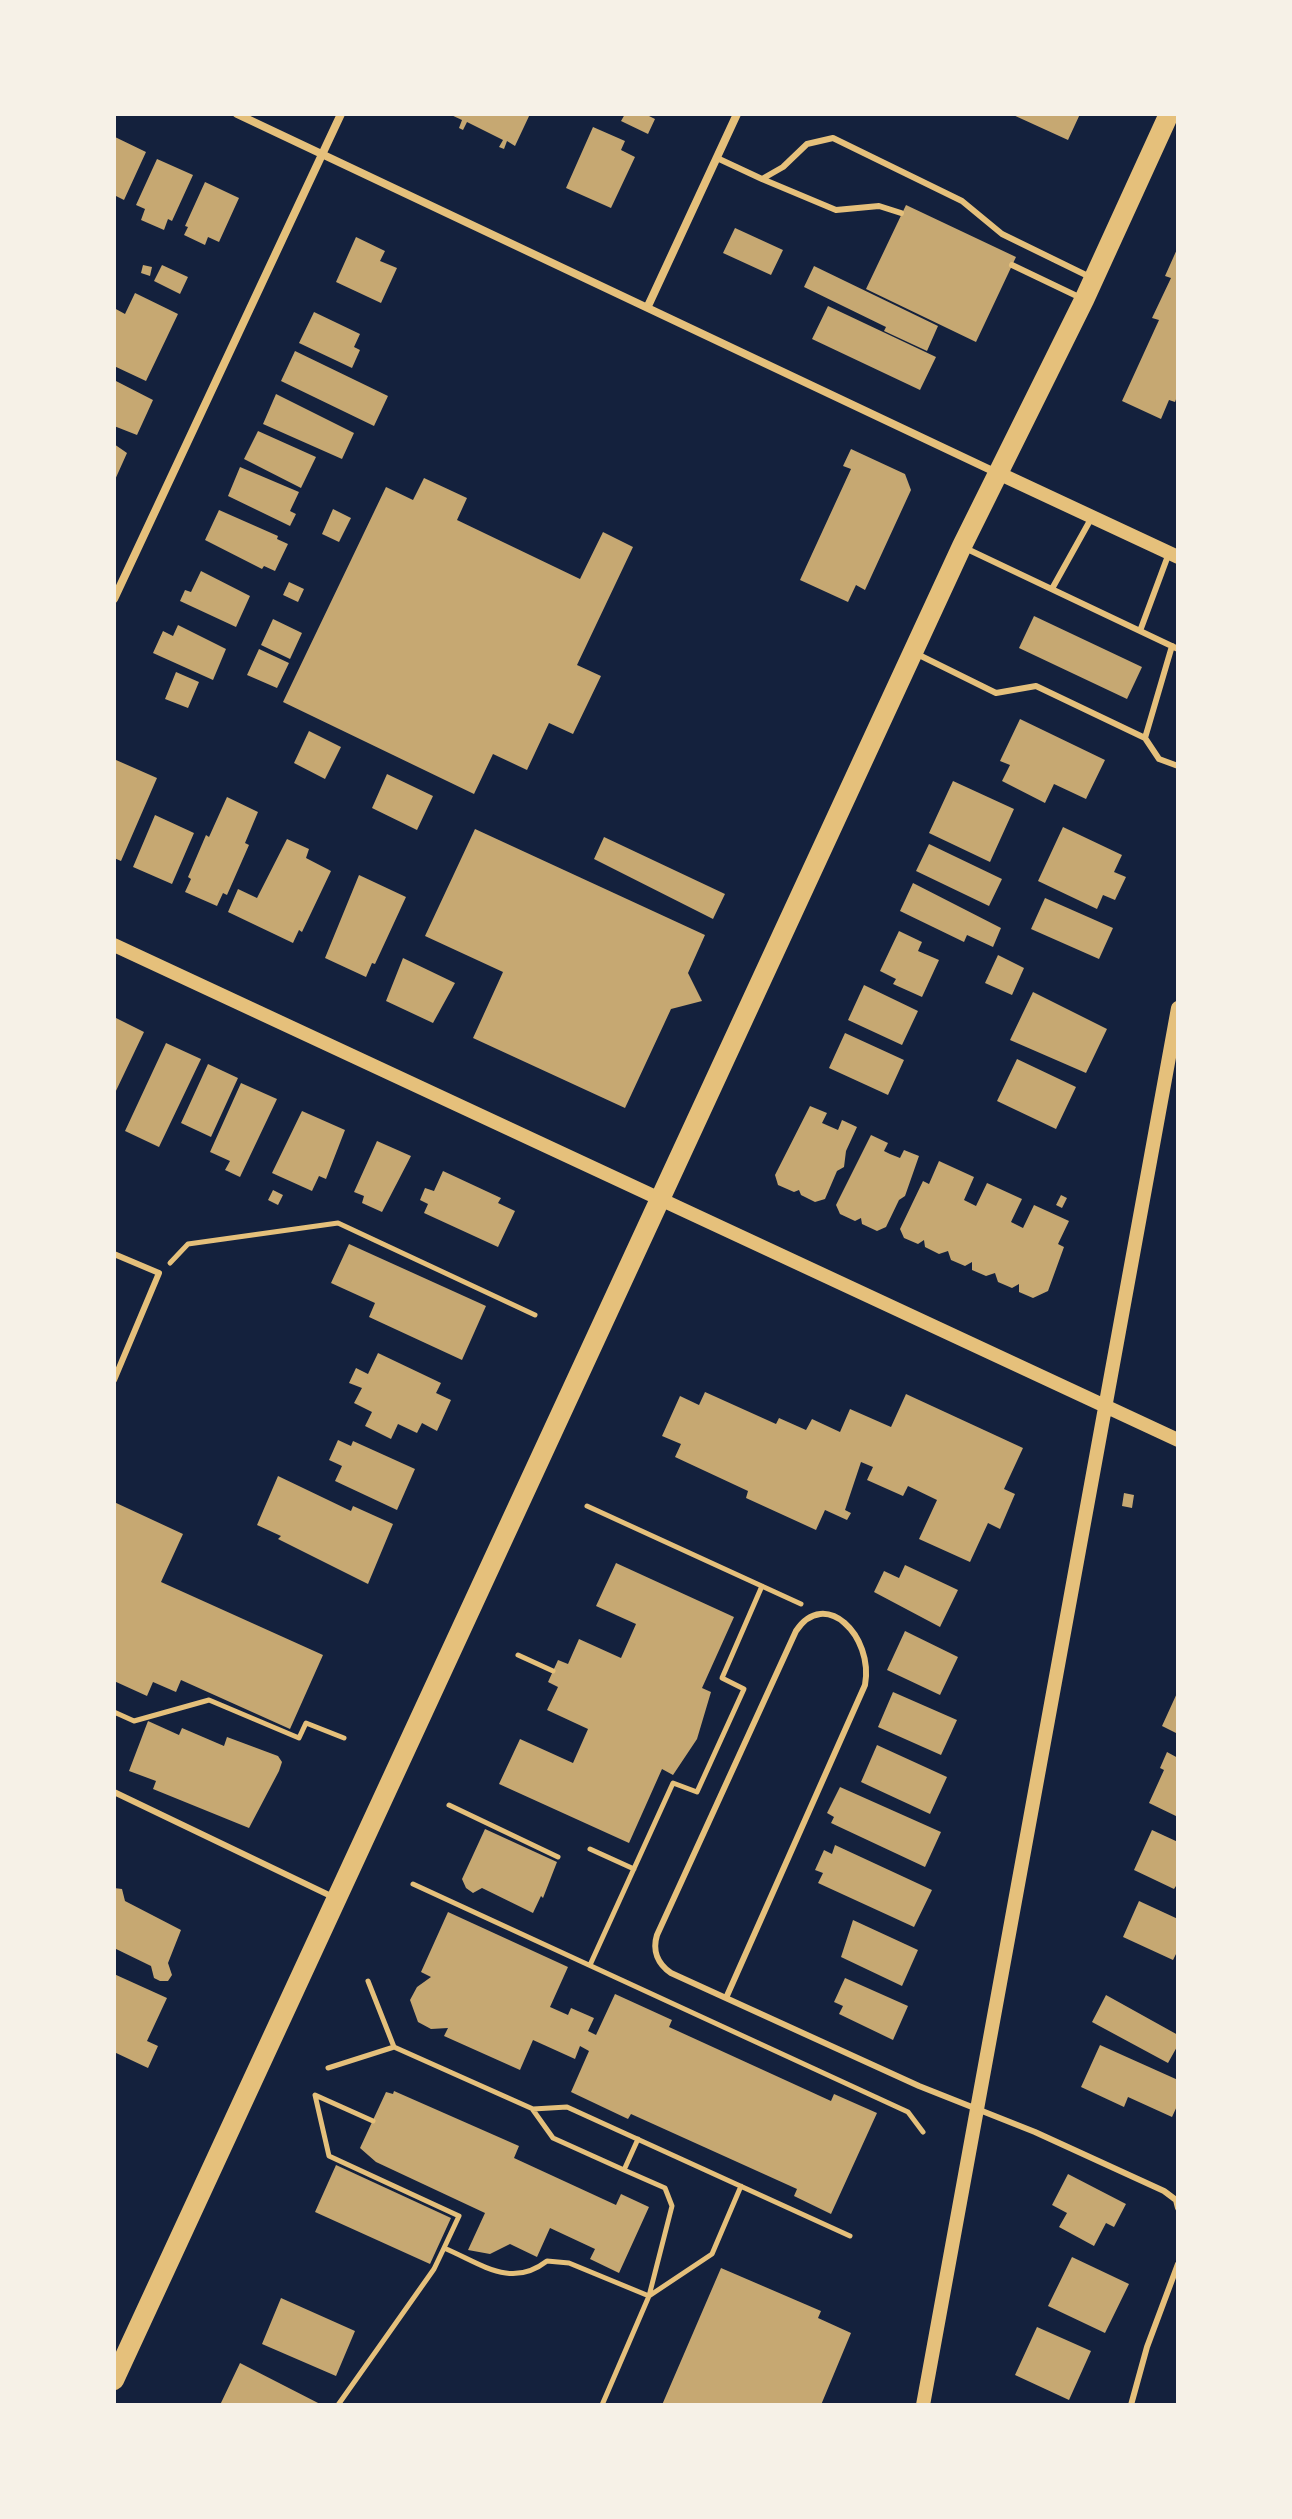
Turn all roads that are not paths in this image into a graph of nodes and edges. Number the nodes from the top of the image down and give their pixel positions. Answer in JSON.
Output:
{"nodes":[{"id":1,"x":237,"y":114,"type":"edge"},
{"id":2,"x":341,"y":114,"type":"edge"},
{"id":3,"x":737,"y":114,"type":"edge"},
{"id":4,"x":1169,"y":114,"type":"edge"},
{"id":5,"x":323,"y":153,"type":"junction"},
{"id":6,"x":717,"y":158,"type":"junction"},
{"id":7,"x":762,"y":179,"type":"junction"},
{"id":8,"x":901,"y":213,"type":"dead end"},
{"id":9,"x":1012,"y":265,"type":"dead end"},
{"id":10,"x":1094,"y":278,"type":"junction"},
{"id":11,"x":1084,"y":300,"type":"junction"},
{"id":12,"x":648,"y":306,"type":"junction"},
{"id":13,"x":998,"y":473,"type":"junction"},
{"id":14,"x":1092,"y":517,"type":"junction"},
{"id":15,"x":962,"y":546,"type":"junction"},
{"id":16,"x":1174,"y":555,"type":"edge"},
{"id":17,"x":1053,"y":587,"type":"junction"},
{"id":18,"x":114,"y":599,"type":"edge"},
{"id":19,"x":1140,"y":631,"type":"junction"},
{"id":20,"x":1175,"y":647,"type":"edge"},
{"id":21,"x":913,"y":652,"type":"junction"},
{"id":22,"x":1145,"y":738,"type":"junction"},
{"id":23,"x":1178,"y":766,"type":"edge"},
{"id":24,"x":114,"y":945,"type":"edge"},
{"id":25,"x":1178,"y":1008,"type":"edge"},
{"id":26,"x":661,"y":1197,"type":"junction"},
{"id":27,"x":114,"y":1254,"type":"edge"},
{"id":28,"x":114,"y":1380,"type":"edge"},
{"id":29,"x":1106,"y":1406,"type":"junction"},
{"id":30,"x":1178,"y":1440,"type":"edge"},
{"id":31,"x":114,"y":1792,"type":"edge"},
{"id":32,"x":337,"y":1899,"type":"junction"},
{"id":33,"x":726,"y":1998,"type":"junction"},
{"id":34,"x":976,"y":2109,"type":"junction"},
{"id":35,"x":1178,"y":2208,"type":"edge"},
{"id":36,"x":1178,"y":2264,"type":"edge"},
{"id":37,"x":114,"y":2380,"type":"edge"},
{"id":38,"x":923,"y":2405,"type":"edge"},
{"id":39,"x":1131,"y":2405,"type":"edge"}],
"edges":[{"from":1,"to":5,"type":"street"},
{"from":2,"to":5,"type":"street"},
{"from":3,"to":6,"type":"street"},
{"from":4,"to":10,"type":"main road"},
{"from":5,"to":12,"type":"street"},
{"from":5,"to":18,"type":"street"},
{"from":6,"to":7,"type":"lane"},
{"from":6,"to":12,"type":"street"},
{"from":7,"to":8,"type":"lane"},
{"from":7,"to":10,"type":"lane"},
{"from":9,"to":11,"type":"lane"},
{"from":10,"to":11,"type":"main road"},
{"from":11,"to":13,"type":"main road"},
{"from":12,"to":13,"type":"street"},
{"from":13,"to":14,"type":"street"},
{"from":13,"to":15,"type":"main road"},
{"from":14,"to":16,"type":"street"},
{"from":14,"to":17,"type":"lane"},
{"from":15,"to":17,"type":"lane"},
{"from":15,"to":21,"type":"main road"},
{"from":16,"to":19,"type":"lane"},
{"from":17,"to":19,"type":"lane"},
{"from":19,"to":20,"type":"lane"},
{"from":20,"to":22,"type":"lane"},
{"from":21,"to":22,"type":"lane"},
{"from":21,"to":26,"type":"main road"},
{"from":22,"to":23,"type":"lane"},
{"from":24,"to":26,"type":"street"},
{"from":25,"to":29,"type":"street"},
{"from":26,"to":29,"type":"street"},
{"from":26,"to":32,"type":"main road"},
{"from":27,"to":28,"type":"lane"},
{"from":29,"to":30,"type":"street"},
{"from":29,"to":34,"type":"street"},
{"from":31,"to":32,"type":"lane"},
{"from":32,"to":37,"type":"main road"},
{"from":33,"to":33,"type":"lane"},
{"from":33,"to":34,"type":"lane"},
{"from":34,"to":35,"type":"lane"},
{"from":34,"to":38,"type":"street"},
{"from":36,"to":39,"type":"lane"}]}
